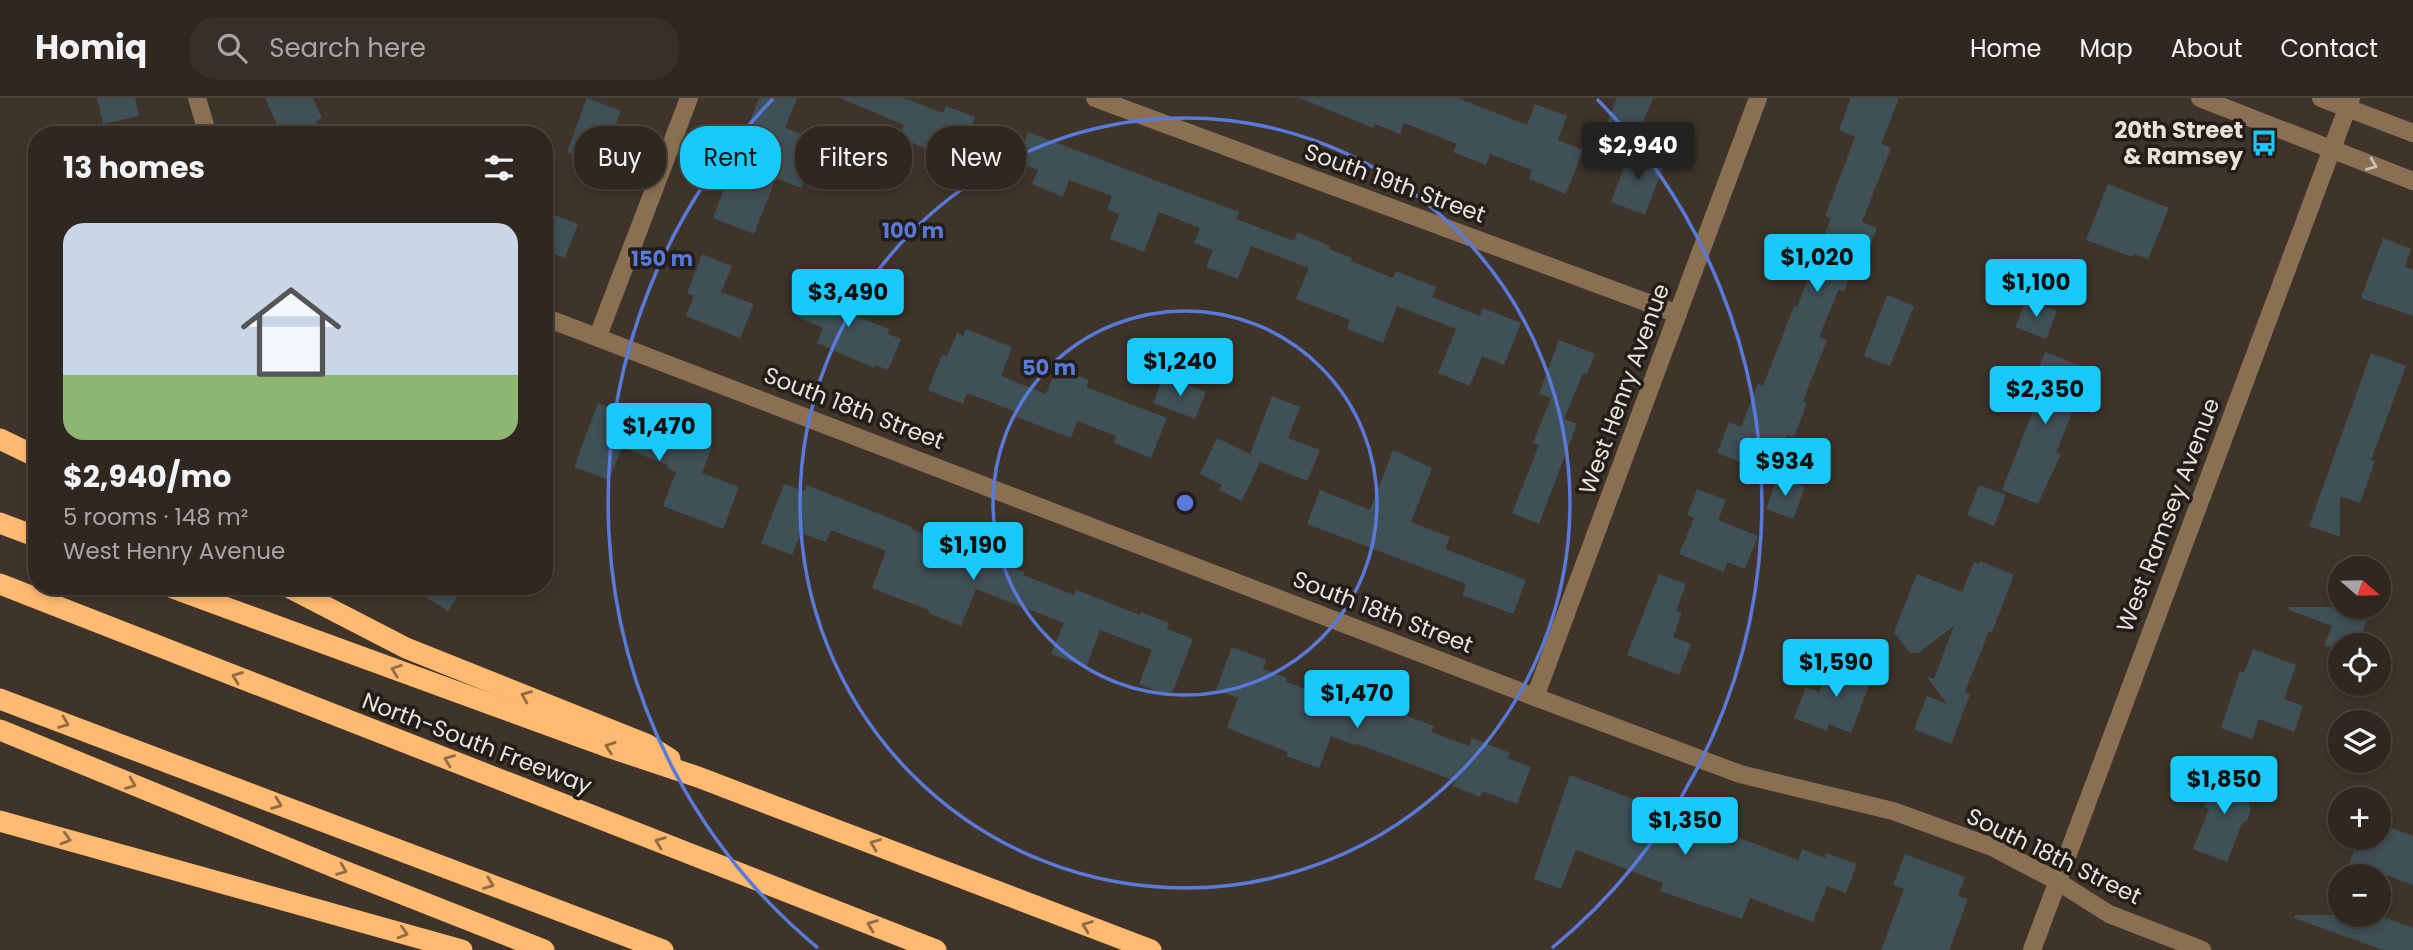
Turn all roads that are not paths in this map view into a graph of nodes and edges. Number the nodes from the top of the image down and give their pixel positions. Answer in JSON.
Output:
{"nodes":[{"id":1,"x":198,"y":98,"type":"edge"},
{"id":2,"x":689,"y":98,"type":"edge"},
{"id":3,"x":1095,"y":98,"type":"edge"},
{"id":4,"x":1758,"y":98,"type":"edge"},
{"id":5,"x":2200,"y":98,"type":"edge"},
{"id":6,"x":2322,"y":98,"type":"edge"},
{"id":7,"x":2349,"y":103,"type":"edge"},
{"id":8,"x":206,"y":126,"type":"edge"},
{"id":9,"x":2413,"y":133,"type":"edge"},
{"id":10,"x":2332,"y":149,"type":"junction"},
{"id":11,"x":2413,"y":180,"type":"edge"},
{"id":12,"x":1678,"y":314,"type":"junction"},
{"id":13,"x":553,"y":320,"type":"edge"},
{"id":14,"x":598,"y":336,"type":"junction"},
{"id":15,"x":0,"y":439,"type":"edge"},
{"id":16,"x":28,"y":453,"type":"edge"},
{"id":17,"x":0,"y":523,"type":"edge"},
{"id":18,"x":28,"y":534,"type":"edge"},
{"id":19,"x":0,"y":584,"type":"edge"},
{"id":20,"x":28,"y":595,"type":"edge"},
{"id":21,"x":28,"y":595,"type":"edge"},
{"id":22,"x":192,"y":595,"type":"edge"},
{"id":23,"x":303,"y":595,"type":"edge"},
{"id":24,"x":1535,"y":697,"type":"junction"},
{"id":25,"x":0,"y":699,"type":"edge"},
{"id":26,"x":0,"y":730,"type":"edge"},
{"id":27,"x":698,"y":777,"type":"junction"},
{"id":28,"x":0,"y":821,"type":"edge"},
{"id":29,"x":2057,"y":881,"type":"junction"},
{"id":30,"x":462,"y":950,"type":"edge"},
{"id":31,"x":544,"y":950,"type":"edge"},
{"id":32,"x":663,"y":950,"type":"edge"},
{"id":33,"x":936,"y":950,"type":"edge"},
{"id":34,"x":1151,"y":950,"type":"edge"},
{"id":35,"x":2032,"y":950,"type":"edge"},
{"id":36,"x":2203,"y":950,"type":"edge"}],
"edges":[{"from":1,"to":8,"type":"street"},
{"from":2,"to":14,"type":"street"},
{"from":3,"to":12,"type":"street","name":"South 19th Street"},
{"from":4,"to":12,"type":"street","name":"West Henry Avenue"},
{"from":5,"to":10,"type":"street"},
{"from":6,"to":7,"type":"street"},
{"from":7,"to":9,"type":"street"},
{"from":7,"to":10,"type":"street","name":"West Ramsey Avenue"},
{"from":10,"to":11,"type":"street","one_way":true},
{"from":10,"to":29,"type":"street","name":"West Ramsey Avenue"},
{"from":12,"to":24,"type":"street","name":"West Henry Avenue"},
{"from":13,"to":14,"type":"street","name":"South 18th Street"},
{"from":14,"to":24,"type":"street","name":"South 18th Street"},
{"from":15,"to":16,"type":"highway"},
{"from":17,"to":18,"type":"highway"},
{"from":21,"to":19,"type":"highway","name":"North-South Freeway","one_way":true},
{"from":33,"to":20,"type":"highway","name":"North-South Freeway","one_way":true},
{"from":27,"to":22,"type":"highway","one_way":true},
{"from":27,"to":23,"type":"highway","one_way":true},
{"from":24,"to":29,"type":"street","name":"South 18th Street"},
{"from":25,"to":32,"type":"highway","one_way":true},
{"from":26,"to":31,"type":"highway","one_way":true},
{"from":34,"to":27,"type":"highway","one_way":true},
{"from":28,"to":30,"type":"highway","one_way":true},
{"from":29,"to":35,"type":"street","name":"West Ramsey Avenue"},
{"from":29,"to":36,"type":"street","name":"South 18th Street"}]}
